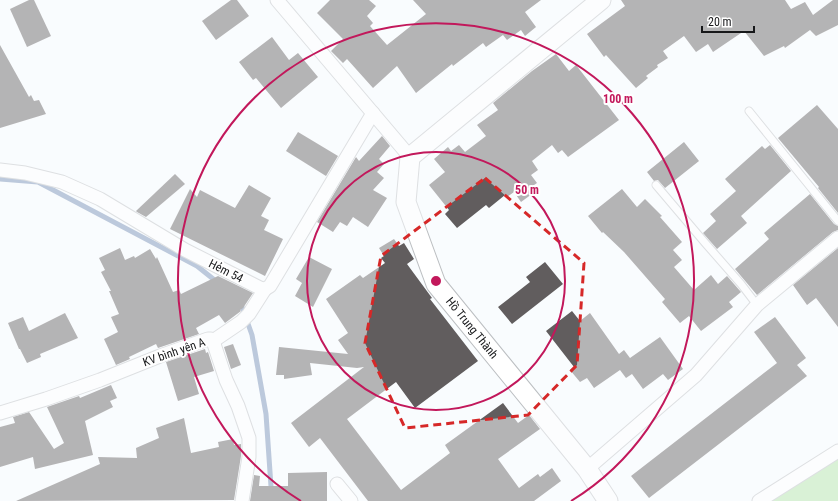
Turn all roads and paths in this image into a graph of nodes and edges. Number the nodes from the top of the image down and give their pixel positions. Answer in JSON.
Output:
{"nodes":[{"id":1,"x":277,"y":0,"type":"edge"},
{"id":2,"x":601,"y":0,"type":"edge"},
{"id":3,"x":749,"y":111,"type":"dead end"},
{"id":4,"x":373,"y":113,"type":"junction"},
{"id":5,"x":410,"y":157,"type":"junction"},
{"id":6,"x":0,"y":170,"type":"edge"},
{"id":7,"x":656,"y":185,"type":"dead end"},
{"id":8,"x":838,"y":220,"type":"edge"},
{"id":9,"x":838,"y":238,"type":"edge"},
{"id":10,"x":265,"y":289,"type":"junction"},
{"id":11,"x":757,"y":305,"type":"junction"},
{"id":12,"x":213,"y":341,"type":"junction"},
{"id":13,"x":0,"y":413,"type":"edge"},
{"id":14,"x":838,"y":451,"type":"edge"},
{"id":15,"x":586,"y":469,"type":"junction"},
{"id":16,"x":337,"y":484,"type":"dead end"},
{"id":17,"x":242,"y":501,"type":"edge"},
{"id":18,"x":350,"y":501,"type":"edge"},
{"id":19,"x":608,"y":501,"type":"edge"},
{"id":20,"x":759,"y":501,"type":"edge"}],
"edges":[{"from":1,"to":4,"type":"street"},
{"from":2,"to":5,"type":"street"},
{"from":3,"to":8,"type":"lane"},
{"from":4,"to":5,"type":"street"},
{"from":4,"to":10,"type":"street"},
{"from":5,"to":15,"type":"street","name":"Hồ Trung Thành"},
{"from":6,"to":10,"type":"street","name":"Hẻm 54"},
{"from":7,"to":11,"type":"lane"},
{"from":9,"to":11,"type":"street"},
{"from":10,"to":12,"type":"street"},
{"from":11,"to":15,"type":"street"},
{"from":12,"to":13,"type":"street","name":"KV bình yên A"},
{"from":12,"to":17,"type":"street","name":"KV bình yên A"},
{"from":14,"to":20,"type":"street"},
{"from":15,"to":19,"type":"street","name":"Hồ Trung Thành"},
{"from":16,"to":18,"type":"street"}]}
